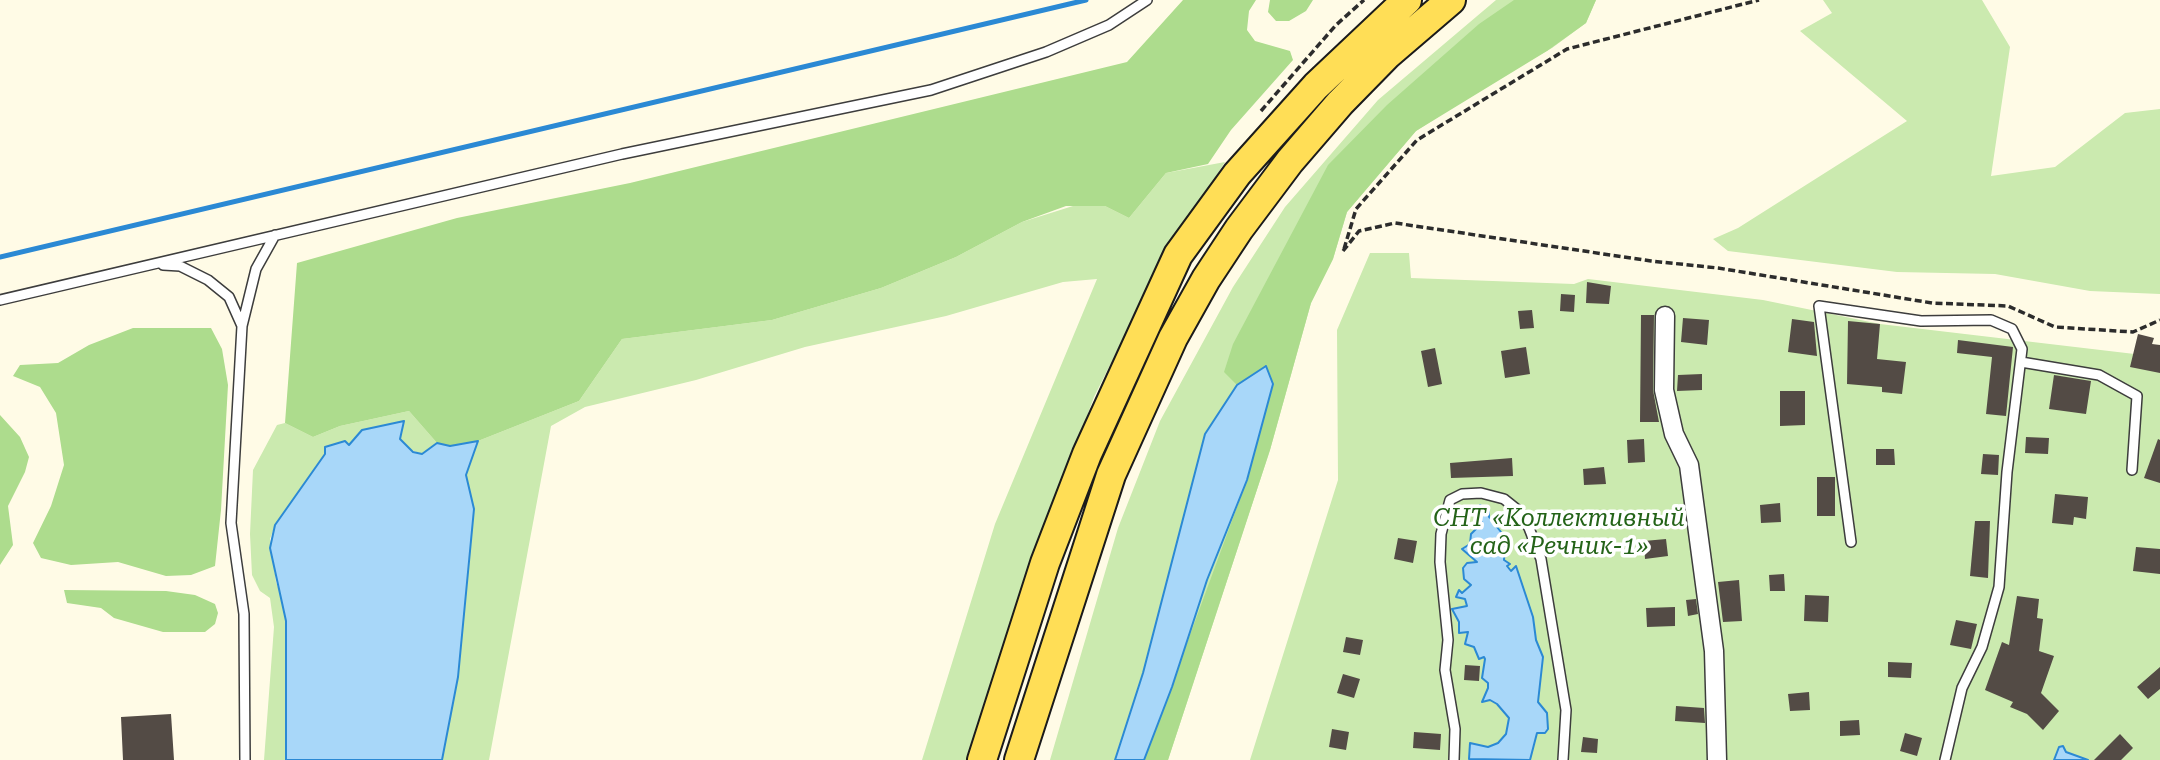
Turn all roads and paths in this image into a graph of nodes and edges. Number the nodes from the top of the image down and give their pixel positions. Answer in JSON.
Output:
{"nodes":[{"id":1,"x":1147,"y":0,"type":"edge"},
{"id":2,"x":1407,"y":0,"type":"edge"},
{"id":3,"x":1451,"y":0,"type":"edge"},
{"id":4,"x":1759,"y":0,"type":"edge"},
{"id":5,"x":275,"y":235,"type":"junction"},
{"id":6,"x":153,"y":264,"type":"junction"},
{"id":7,"x":0,"y":300,"type":"edge"},
{"id":8,"x":1665,"y":316,"type":"dead end"},
{"id":9,"x":2160,"y":320,"type":"edge"},
{"id":10,"x":242,"y":326,"type":"junction"},
{"id":11,"x":2021,"y":362,"type":"junction"},
{"id":12,"x":2132,"y":470,"type":"dead end"},
{"id":13,"x":1851,"y":542,"type":"dead end"},
{"id":14,"x":245,"y":760,"type":"edge"},
{"id":15,"x":982,"y":760,"type":"edge"},
{"id":16,"x":1019,"y":760,"type":"edge"},
{"id":17,"x":1454,"y":760,"type":"edge"},
{"id":18,"x":1563,"y":760,"type":"edge"},
{"id":19,"x":1717,"y":760,"type":"edge"},
{"id":20,"x":1945,"y":760,"type":"edge"}],
"edges":[{"from":1,"to":5,"type":"lane"},
{"from":2,"to":15,"type":"main road"},
{"from":3,"to":16,"type":"main road"},
{"from":4,"to":9,"type":"path"},
{"from":5,"to":6,"type":"lane"},
{"from":5,"to":10,"type":"lane"},
{"from":6,"to":7,"type":"lane"},
{"from":6,"to":10,"type":"lane"},
{"from":8,"to":19,"type":"street"},
{"from":10,"to":14,"type":"lane"},
{"from":11,"to":12,"type":"lane"},
{"from":11,"to":13,"type":"lane"},
{"from":11,"to":20,"type":"lane"},
{"from":17,"to":18,"type":"lane"}]}
